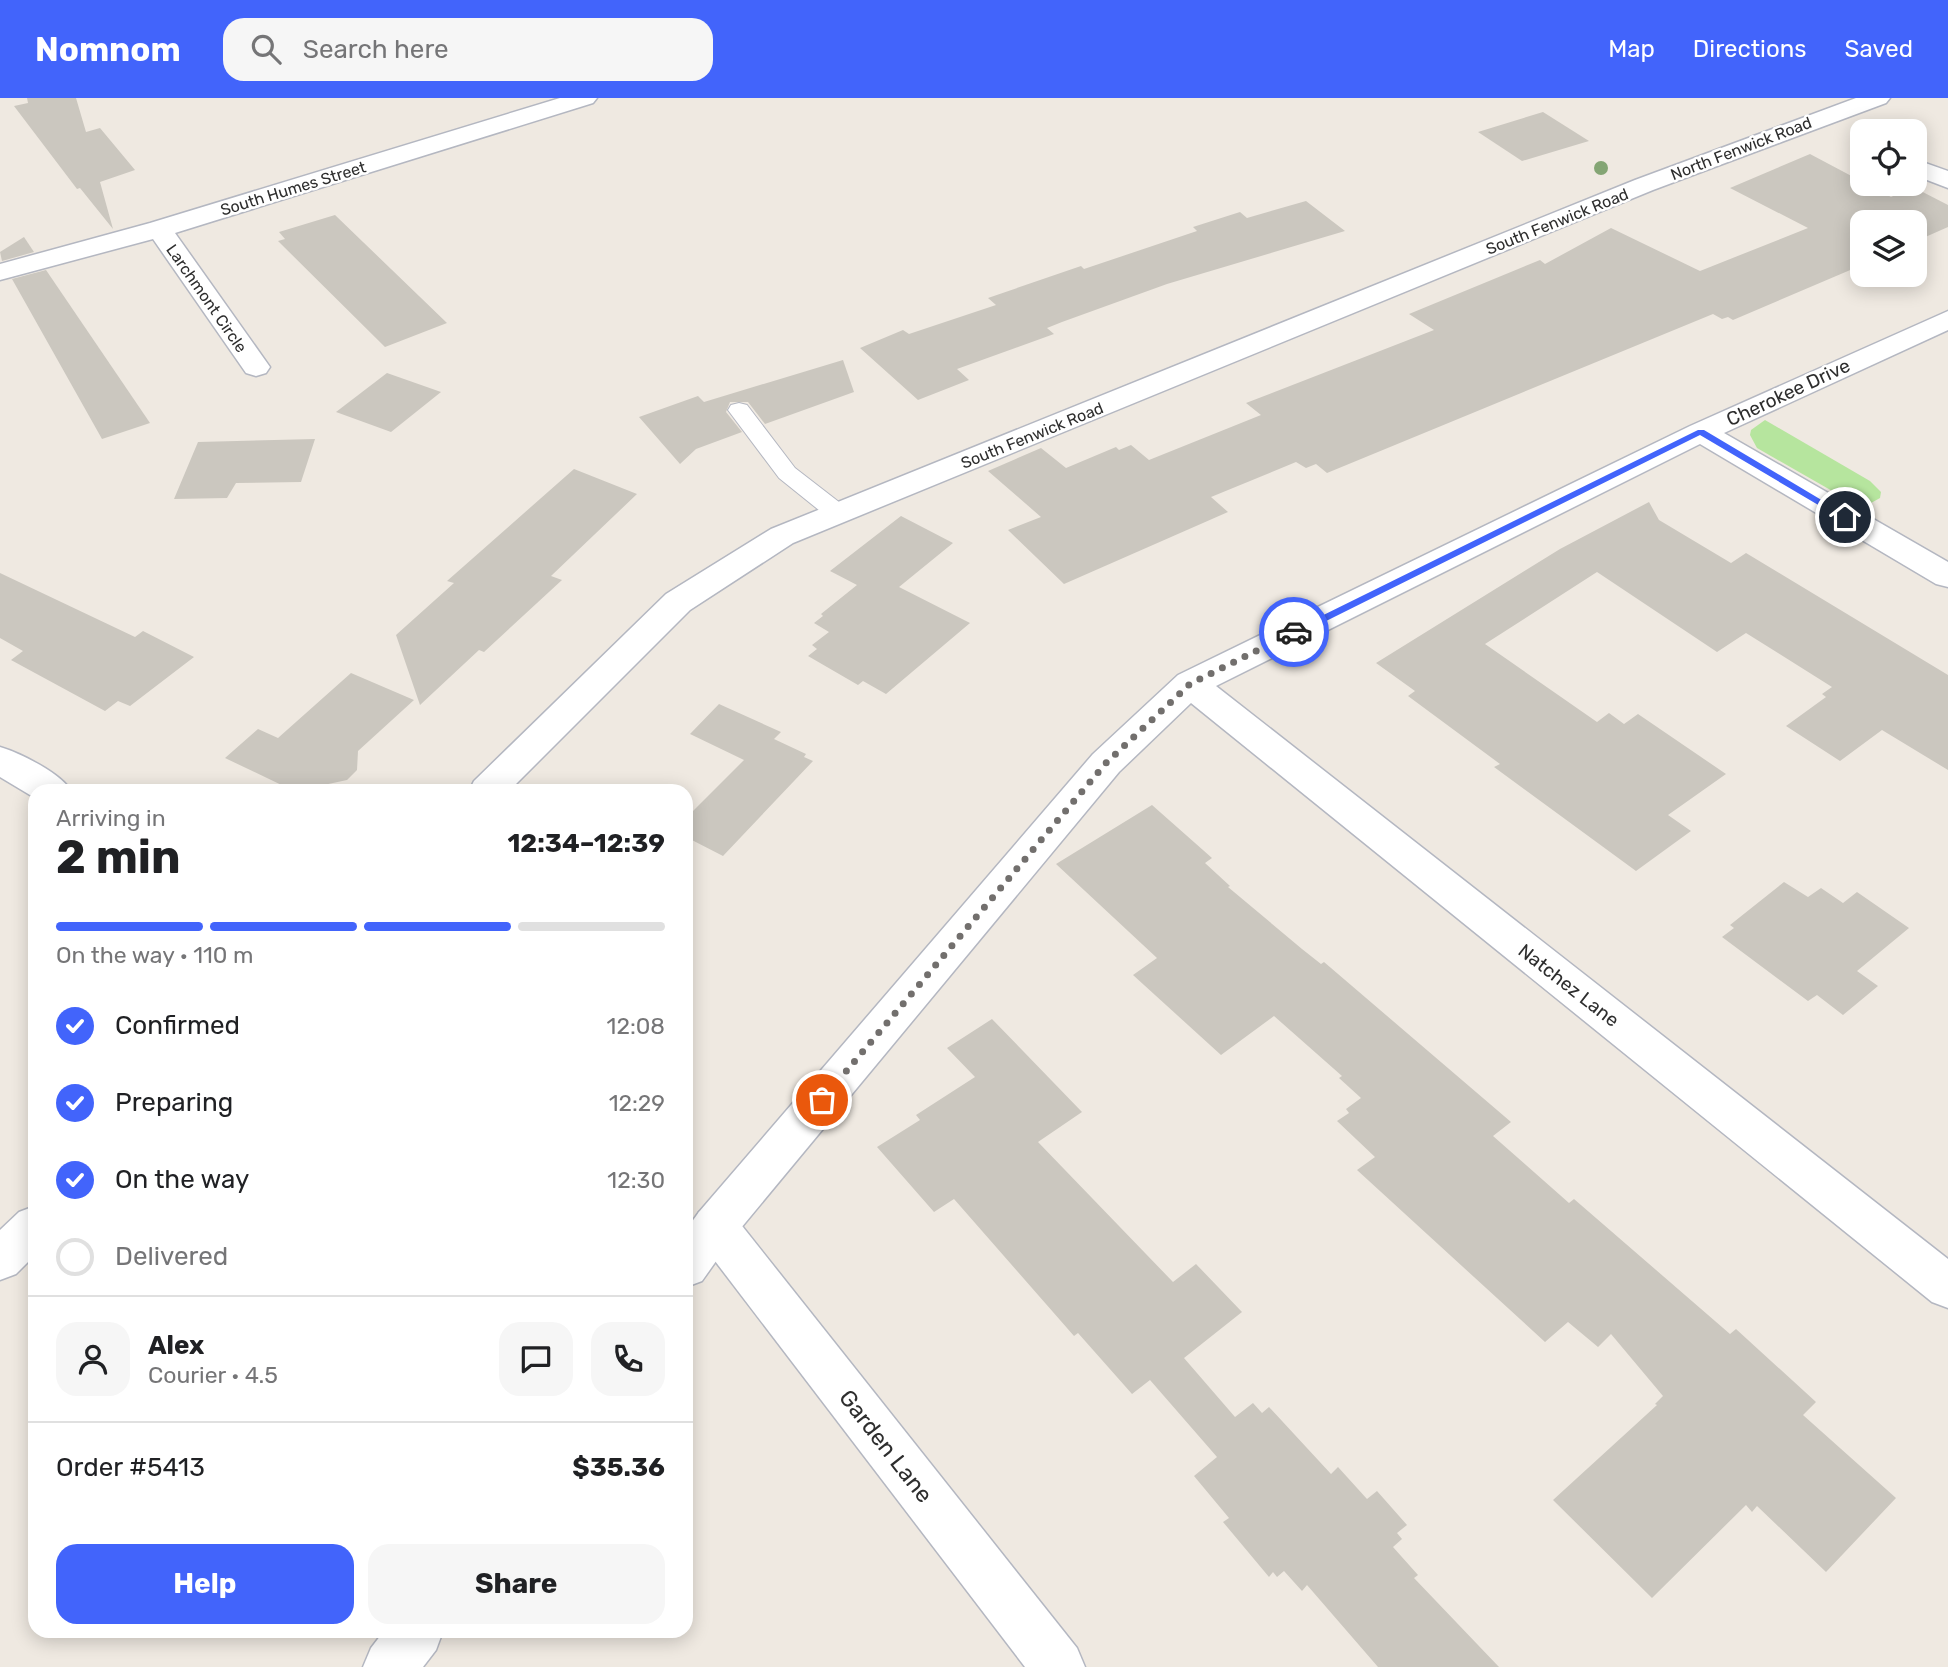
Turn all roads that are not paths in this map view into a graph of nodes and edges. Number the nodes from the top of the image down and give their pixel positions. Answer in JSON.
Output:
{"nodes":[{"id":1,"x":585,"y":98,"type":"edge"},
{"id":2,"x":1878,"y":98,"type":"edge"},
{"id":3,"x":1927,"y":171,"type":"edge"},
{"id":4,"x":1948,"y":180,"type":"edge"},
{"id":5,"x":1644,"y":185,"type":"joint"},
{"id":6,"x":159,"y":229,"type":"junction"},
{"id":7,"x":3,"y":265,"type":"edge"},
{"id":8,"x":1948,"y":319,"type":"edge"},
{"id":9,"x":256,"y":367,"type":"dead end"},
{"id":10,"x":739,"y":410,"type":"dead end"},
{"id":11,"x":1701,"y":432,"type":"junction"},
{"id":12,"x":839,"y":514,"type":"junction"},
{"id":13,"x":1948,"y":576,"type":"edge"},
{"id":14,"x":1190,"y":684,"type":"junction"},
{"id":15,"x":0,"y":760,"type":"edge"},
{"id":16,"x":41,"y":784,"type":"edge"},
{"id":17,"x":494,"y":784,"type":"edge"},
{"id":18,"x":715,"y":1226,"type":"junction"},
{"id":19,"x":28,"y":1233,"type":"edge"},
{"id":20,"x":693,"y":1256,"type":"edge"},
{"id":21,"x":0,"y":1259,"type":"edge"},
{"id":22,"x":1948,"y":1287,"type":"edge"},
{"id":23,"x":412,"y":1638,"type":"edge"},
{"id":24,"x":390,"y":1667,"type":"edge"},
{"id":25,"x":1058,"y":1667,"type":"edge"}],
"edges":[{"from":1,"to":6,"type":"street","name":"South Humes Street"},
{"from":2,"to":5,"type":"street","name":"North Fenwick Road"},
{"from":3,"to":4,"type":"street"},
{"from":5,"to":12,"type":"street","name":"South Fenwick Road"},
{"from":6,"to":7,"type":"street","name":"South Humes Street"},
{"from":6,"to":9,"type":"street","name":"Larchmont Circle"},
{"from":8,"to":11,"type":"street","name":"Cherokee Drive"},
{"from":10,"to":12,"type":"lane"},
{"from":11,"to":13,"type":"street"},
{"from":11,"to":14,"type":"street","name":"Cherokee Drive"},
{"from":12,"to":17,"type":"street","name":"South Fenwick Road"},
{"from":14,"to":18,"type":"street","name":"Cherokee Drive"},
{"from":14,"to":22,"type":"street","name":"Natchez Lane"},
{"from":15,"to":16,"type":"street"},
{"from":18,"to":20,"type":"street","name":"Cherokee Drive"},
{"from":18,"to":25,"type":"street","name":"Garden Lane"},
{"from":19,"to":21,"type":"street"},
{"from":23,"to":24,"type":"street"}]}
